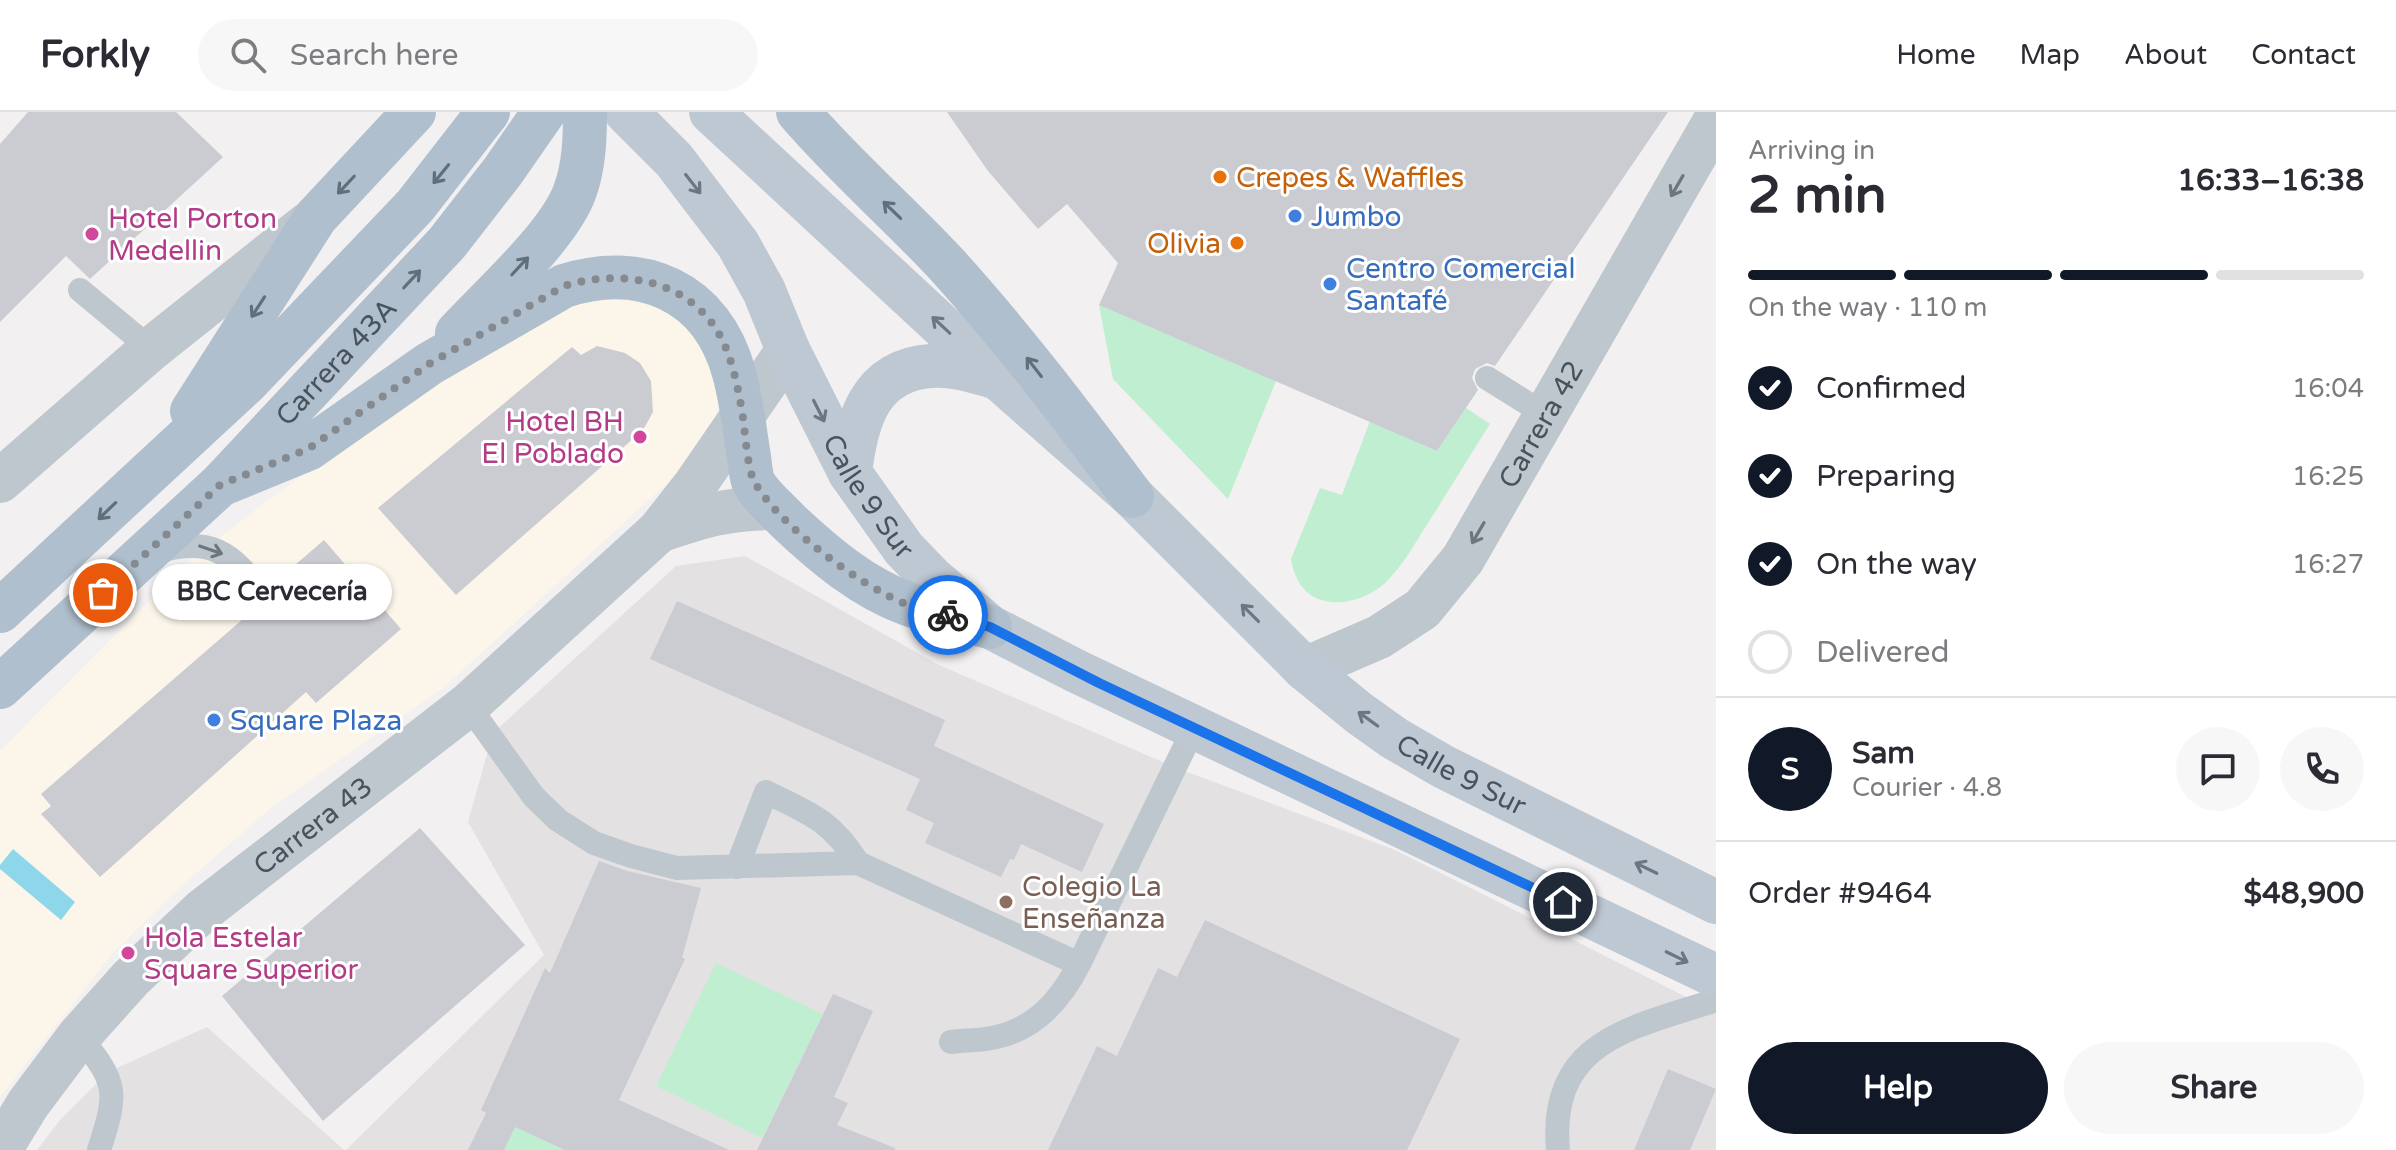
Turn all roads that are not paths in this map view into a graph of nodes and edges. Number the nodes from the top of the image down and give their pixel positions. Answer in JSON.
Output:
{"nodes":[{"id":1,"x":414,"y":112,"type":"edge"},
{"id":2,"x":488,"y":112,"type":"edge"},
{"id":3,"x":544,"y":112,"type":"edge"},
{"id":4,"x":585,"y":112,"type":"edge"},
{"id":5,"x":626,"y":112,"type":"edge"},
{"id":6,"x":711,"y":112,"type":"edge"},
{"id":7,"x":798,"y":112,"type":"edge"},
{"id":8,"x":1716,"y":119,"type":"edge"},
{"id":9,"x":316,"y":217,"type":"junction"},
{"id":10,"x":80,"y":290,"type":"dead end"},
{"id":11,"x":151,"y":349,"type":"junction"},
{"id":12,"x":788,"y":350,"type":"junction"},
{"id":13,"x":429,"y":364,"type":"junction"},
{"id":14,"x":998,"y":378,"type":"junction"},
{"id":15,"x":1487,"y":378,"type":"dead end"},
{"id":16,"x":743,"y":415,"type":"junction"},
{"id":17,"x":1546,"y":415,"type":"junction"},
{"id":18,"x":161,"y":459,"type":"junction"},
{"id":19,"x":850,"y":473,"type":"junction"},
{"id":20,"x":0,"y":481,"type":"edge"},
{"id":21,"x":220,"y":485,"type":"junction"},
{"id":22,"x":1132,"y":496,"type":"junction"},
{"id":23,"x":775,"y":508,"type":"junction"},
{"id":24,"x":659,"y":531,"type":"junction"},
{"id":25,"x":144,"y":556,"type":"junction"},
{"id":26,"x":262,"y":594,"type":"dead end"},
{"id":27,"x":0,"y":611,"type":"edge"},
{"id":28,"x":990,"y":627,"type":"junction"},
{"id":29,"x":1305,"y":669,"type":"junction"},
{"id":30,"x":0,"y":687,"type":"edge"},
{"id":31,"x":468,"y":705,"type":"junction"},
{"id":32,"x":1194,"y":728,"type":"junction"},
{"id":33,"x":858,"y":863,"type":"junction"},
{"id":34,"x":737,"y":867,"type":"junction"},
{"id":35,"x":1716,"y":902,"type":"edge"},
{"id":36,"x":1079,"y":964,"type":"junction"},
{"id":37,"x":1716,"y":976,"type":"edge"},
{"id":38,"x":1716,"y":1000,"type":"edge"},
{"id":39,"x":79,"y":1036,"type":"junction"},
{"id":40,"x":951,"y":1042,"type":"dead end"},
{"id":41,"x":0,"y":1150,"type":"edge"},
{"id":42,"x":99,"y":1150,"type":"edge"},
{"id":43,"x":1558,"y":1150,"type":"edge"}],
"edges":[{"from":1,"to":9,"type":"main road","one_way":true},
{"from":2,"to":18,"type":"main road","name":"Carrera 43A","one_way":true},
{"from":21,"to":3,"type":"main road","name":"Carrera 43A","one_way":true},
{"from":13,"to":4,"type":"main road","one_way":true},
{"from":5,"to":12,"type":"main road","name":"Calle 9 Sur","one_way":true},
{"from":14,"to":6,"type":"main road","name":"Calle 9 Sur","one_way":true},
{"from":22,"to":7,"type":"main road","one_way":true},
{"from":8,"to":17,"type":"street","name":"Carrera 42","one_way":true},
{"from":9,"to":11,"type":"street"},
{"from":9,"to":18,"type":"main road","one_way":true},
{"from":10,"to":11,"type":"lane"},
{"from":11,"to":20,"type":"street"},
{"from":12,"to":16,"type":"street","name":"Carrera 43"},
{"from":12,"to":19,"type":"main road","name":"Calle 9 Sur","one_way":true},
{"from":13,"to":16,"type":"main road"},
{"from":13,"to":21,"type":"main road"},
{"from":14,"to":19,"type":"main road"},
{"from":14,"to":22,"type":"main road","name":"Calle 9 Sur"},
{"from":15,"to":17,"type":"lane"},
{"from":16,"to":23,"type":"main road"},
{"from":16,"to":24,"type":"street","name":"Carrera 43"},
{"from":17,"to":29,"type":"street","name":"Carrera 42","one_way":true},
{"from":18,"to":27,"type":"main road","name":"Carrera 43A","one_way":true},
{"from":19,"to":28,"type":"main road","name":"Calle 9 Sur"},
{"from":21,"to":25,"type":"main road","name":"Carrera 43A"},
{"from":29,"to":22,"type":"main road","name":"Calle 9 Sur","one_way":true},
{"from":23,"to":24,"type":"street","name":"Carrera 43"},
{"from":23,"to":28,"type":"main road"},
{"from":24,"to":31,"type":"street","name":"Carrera 43"},
{"from":25,"to":26,"type":"lane","one_way":true},
{"from":25,"to":30,"type":"main road","name":"Carrera 43A"},
{"from":28,"to":32,"type":"main road","name":"Calle 9 Sur"},
{"from":35,"to":29,"type":"main road","name":"Calle 9 Sur","one_way":true},
{"from":31,"to":34,"type":"lane"},
{"from":31,"to":39,"type":"street","name":"Carrera 43"},
{"from":32,"to":36,"type":"lane"},
{"from":32,"to":37,"type":"main road","name":"Calle 9 Sur","one_way":true},
{"from":33,"to":34,"type":"lane"},
{"from":33,"to":34,"type":"lane"},
{"from":33,"to":36,"type":"lane"},
{"from":36,"to":40,"type":"lane"},
{"from":38,"to":43,"type":"lane"},
{"from":39,"to":41,"type":"street","name":"Carrera 43"},
{"from":39,"to":42,"type":"lane"}]}
